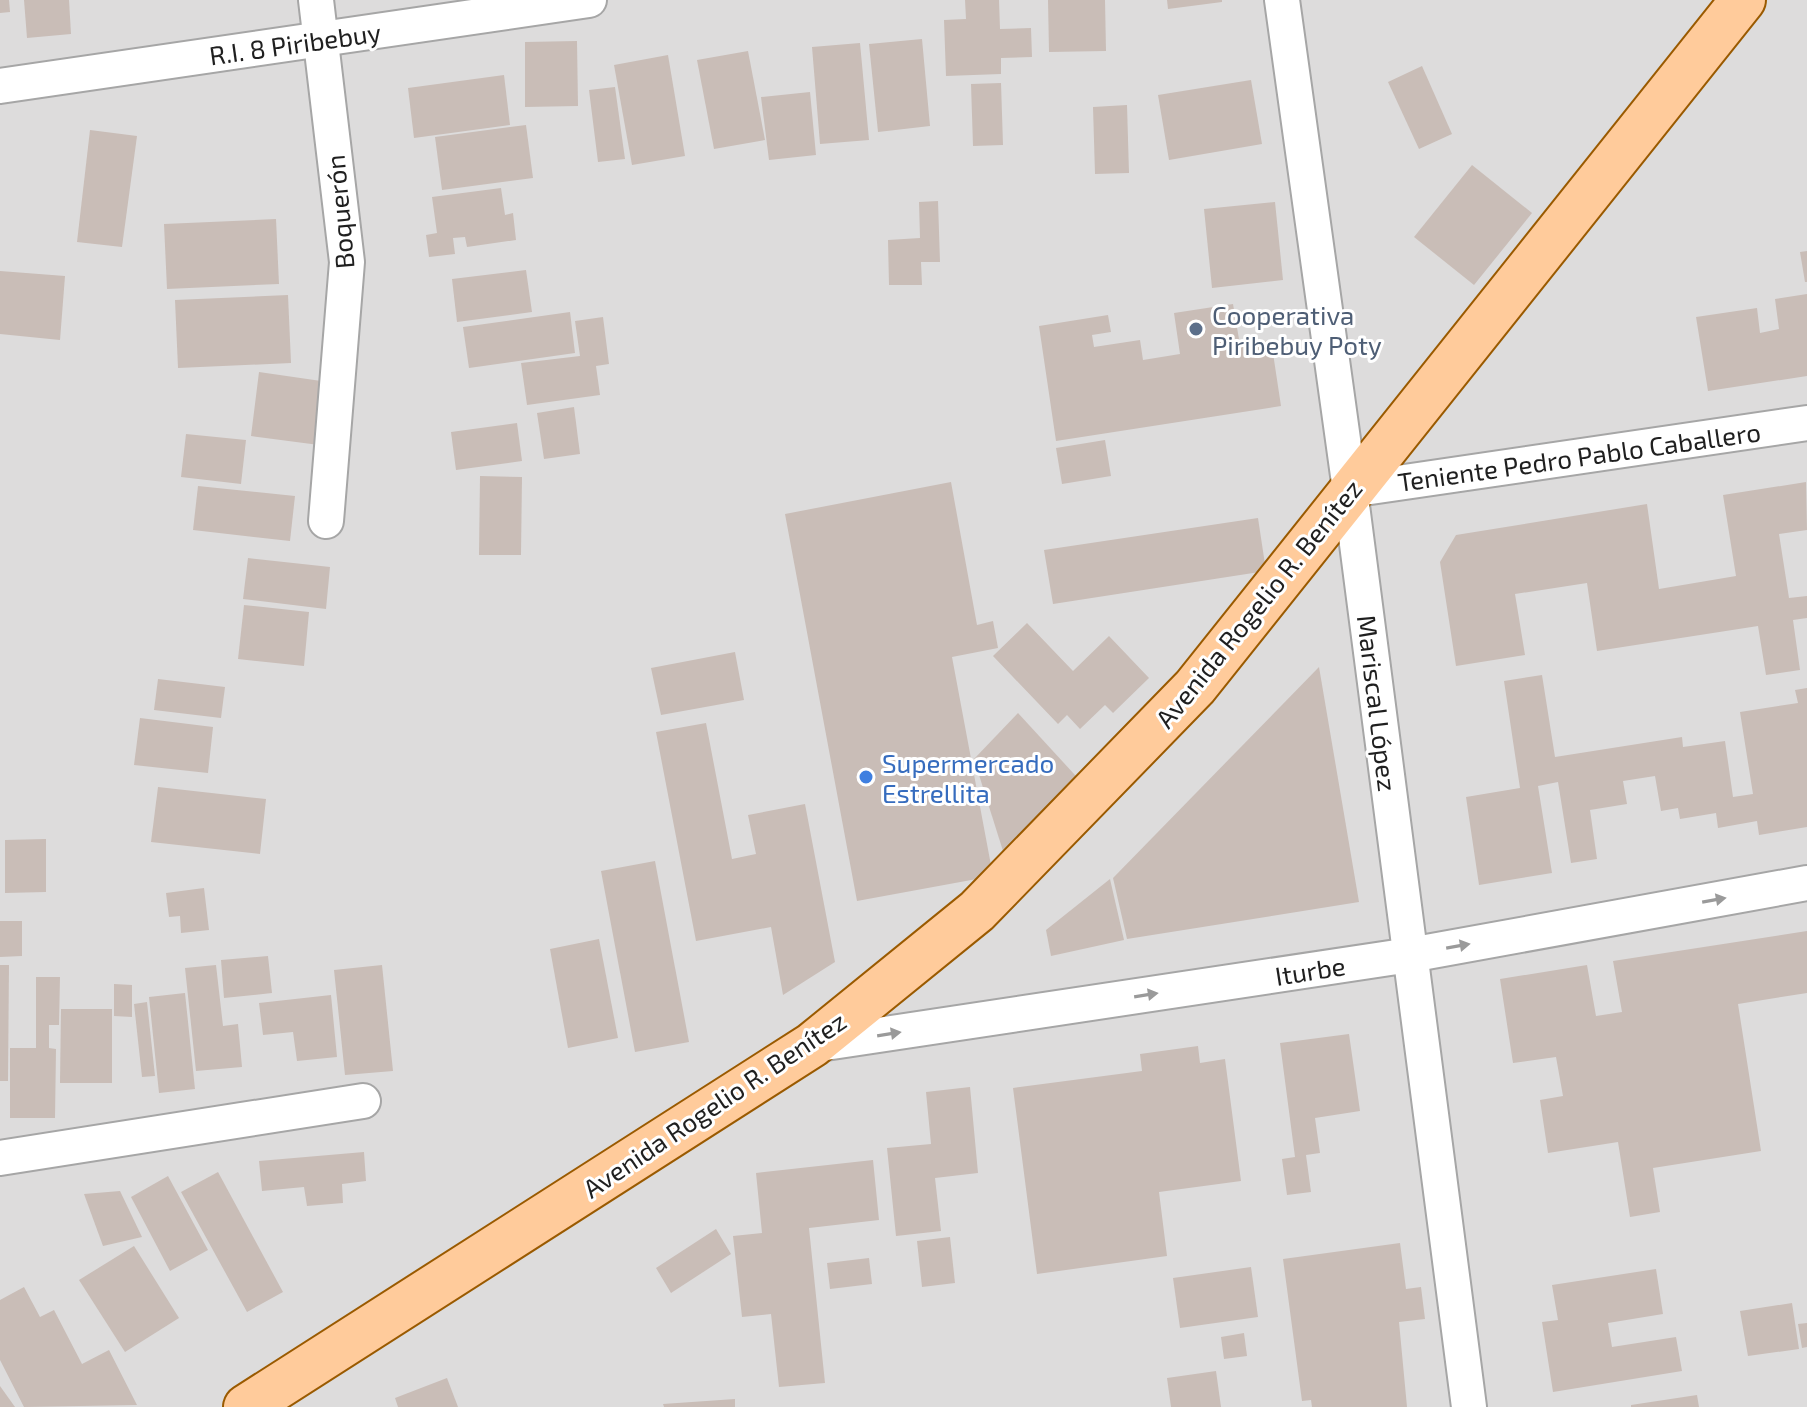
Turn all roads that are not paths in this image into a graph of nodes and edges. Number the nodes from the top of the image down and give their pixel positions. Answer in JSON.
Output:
{"nodes":[{"id":1,"x":316,"y":0,"type":"edge"},
{"id":2,"x":589,"y":0,"type":"edge"},
{"id":3,"x":1282,"y":0,"type":"edge"},
{"id":4,"x":1743,"y":0,"type":"edge"},
{"id":5,"x":321,"y":39,"type":"junction"},
{"id":6,"x":0,"y":86,"type":"edge"},
{"id":7,"x":1807,"y":423,"type":"edge"},
{"id":8,"x":1350,"y":490,"type":"junction"},
{"id":9,"x":326,"y":521,"type":"dead end"},
{"id":10,"x":1807,"y":883,"type":"edge"},
{"id":11,"x":1410,"y":955,"type":"junction"},
{"id":12,"x":812,"y":1045,"type":"junction"},
{"id":13,"x":363,"y":1101,"type":"dead end"},
{"id":14,"x":0,"y":1158,"type":"edge"},
{"id":15,"x":246,"y":1407,"type":"edge"},
{"id":16,"x":1469,"y":1407,"type":"edge"}],
"edges":[{"from":1,"to":5,"type":"street","name":"Boquerón"},
{"from":2,"to":5,"type":"street","name":"R.I. 8 Piribebuy"},
{"from":3,"to":8,"type":"street","name":"Mariscal López"},
{"from":4,"to":8,"type":"main road","name":"Avenida Rogelio R. Benítez"},
{"from":5,"to":6,"type":"street","name":"R.I. 8 Piribebuy"},
{"from":5,"to":9,"type":"street","name":"Boquerón"},
{"from":7,"to":8,"type":"street","name":"Teniente Pedro Pablo Caballero"},
{"from":8,"to":11,"type":"street","name":"Mariscal López"},
{"from":8,"to":12,"type":"main road","name":"Avenida Rogelio R. Benítez"},
{"from":11,"to":10,"type":"street","name":"Iturbe","one_way":true},
{"from":12,"to":11,"type":"street","name":"Iturbe","one_way":true},
{"from":11,"to":16,"type":"street","name":"Mariscal López"},
{"from":12,"to":15,"type":"main road","name":"Avenida Rogelio R. Benítez"},
{"from":13,"to":14,"type":"street"}]}
